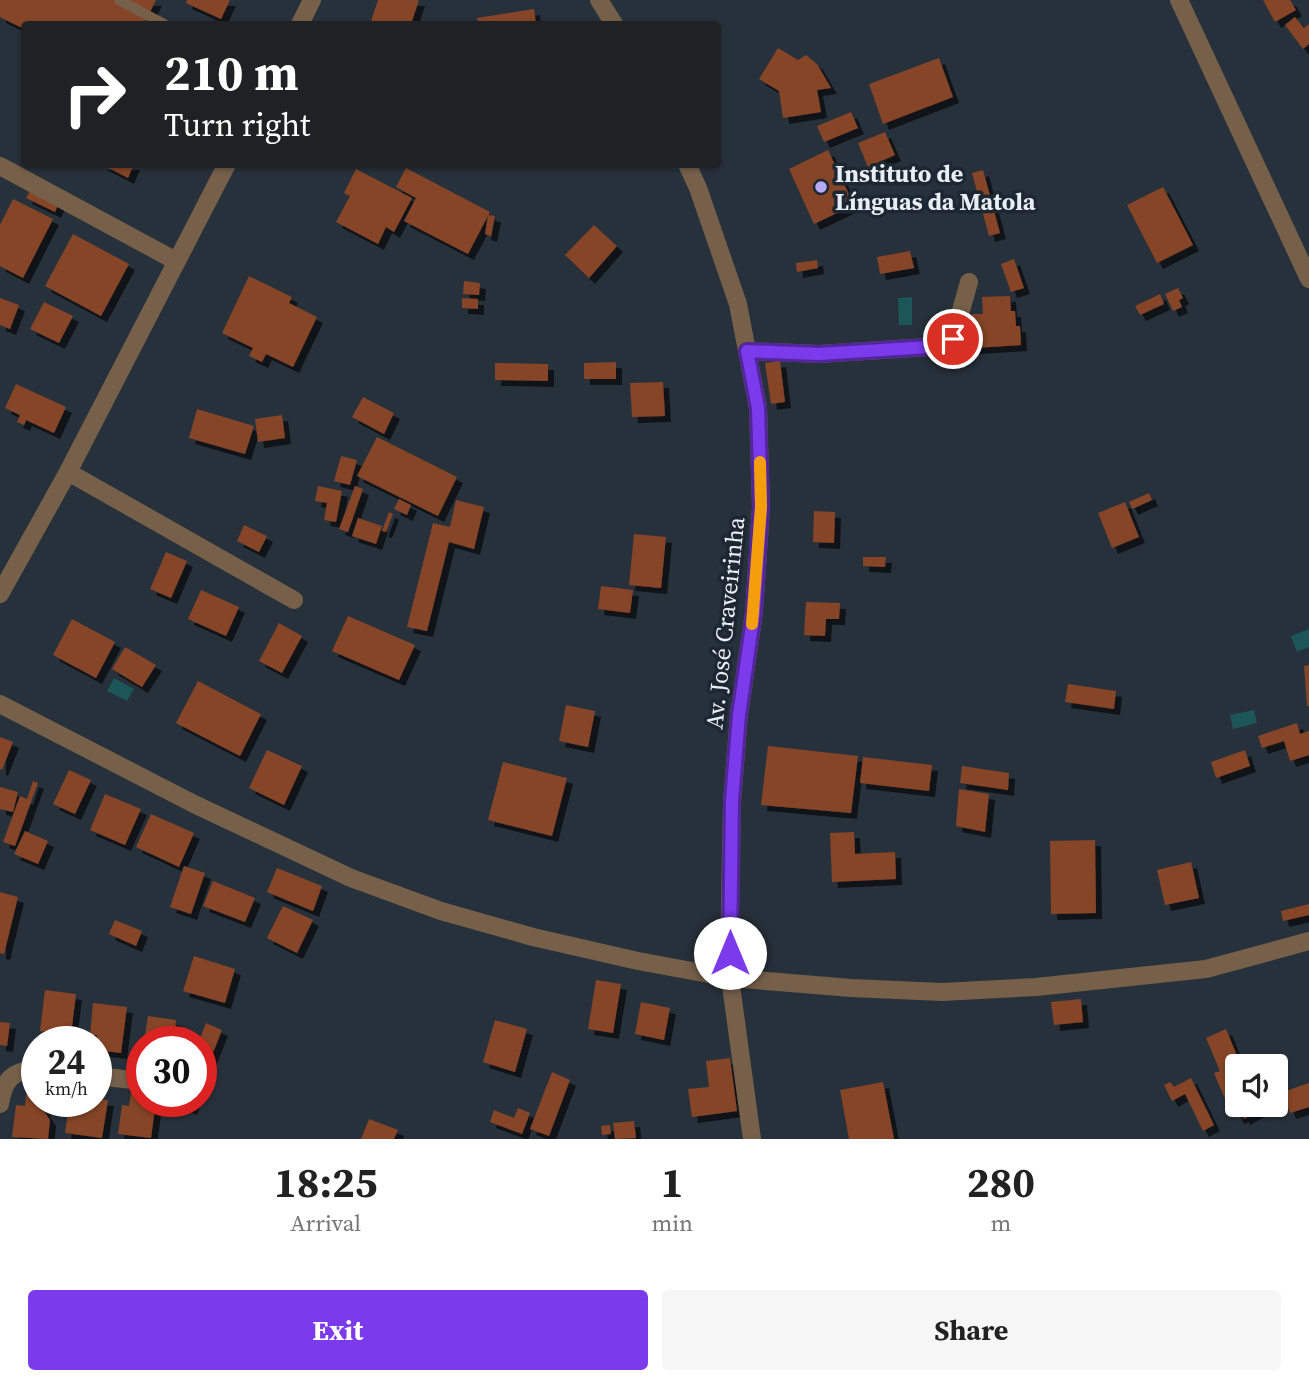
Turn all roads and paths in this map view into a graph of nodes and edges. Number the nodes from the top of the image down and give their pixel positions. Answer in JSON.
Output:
{"nodes":[{"id":1,"x":119,"y":0,"type":"edge"},
{"id":2,"x":312,"y":0,"type":"edge"},
{"id":3,"x":599,"y":0,"type":"edge"},
{"id":4,"x":1179,"y":0,"type":"edge"},
{"id":5,"x":158,"y":21,"type":"edge"},
{"id":6,"x":302,"y":21,"type":"edge"},
{"id":7,"x":612,"y":21,"type":"edge"},
{"id":8,"x":0,"y":166,"type":"edge"},
{"id":9,"x":225,"y":168,"type":"edge"},
{"id":10,"x":689,"y":168,"type":"edge"},
{"id":11,"x":176,"y":261,"type":"junction"},
{"id":12,"x":1309,"y":279,"type":"edge"},
{"id":13,"x":969,"y":282,"type":"dead end"},
{"id":14,"x":747,"y":351,"type":"junction"},
{"id":15,"x":68,"y":472,"type":"junction"},
{"id":16,"x":0,"y":594,"type":"edge"},
{"id":17,"x":294,"y":600,"type":"dead end"},
{"id":18,"x":0,"y":704,"type":"edge"},
{"id":19,"x":1309,"y":941,"type":"edge"},
{"id":20,"x":730,"y":978,"type":"junction"},
{"id":21,"x":21,"y":1072,"type":"edge"},
{"id":22,"x":0,"y":1104,"type":"edge"},
{"id":23,"x":752,"y":1139,"type":"edge"}],
"edges":[{"from":1,"to":5,"type":"lane"},
{"from":2,"to":6,"type":"street"},
{"from":3,"to":7,"type":"street"},
{"from":4,"to":12,"type":"street"},
{"from":8,"to":11,"type":"street"},
{"from":9,"to":11,"type":"street"},
{"from":10,"to":14,"type":"street","name":"Av. José Craveirinha"},
{"from":11,"to":15,"type":"street"},
{"from":13,"to":14,"type":"street"},
{"from":14,"to":20,"type":"street","name":"Av. José Craveirinha"},
{"from":15,"to":16,"type":"street"},
{"from":15,"to":17,"type":"street"},
{"from":18,"to":20,"type":"street"},
{"from":19,"to":20,"type":"street"},
{"from":20,"to":23,"type":"street","name":"Av. José Craveirinha"},
{"from":21,"to":22,"type":"street"}]}
